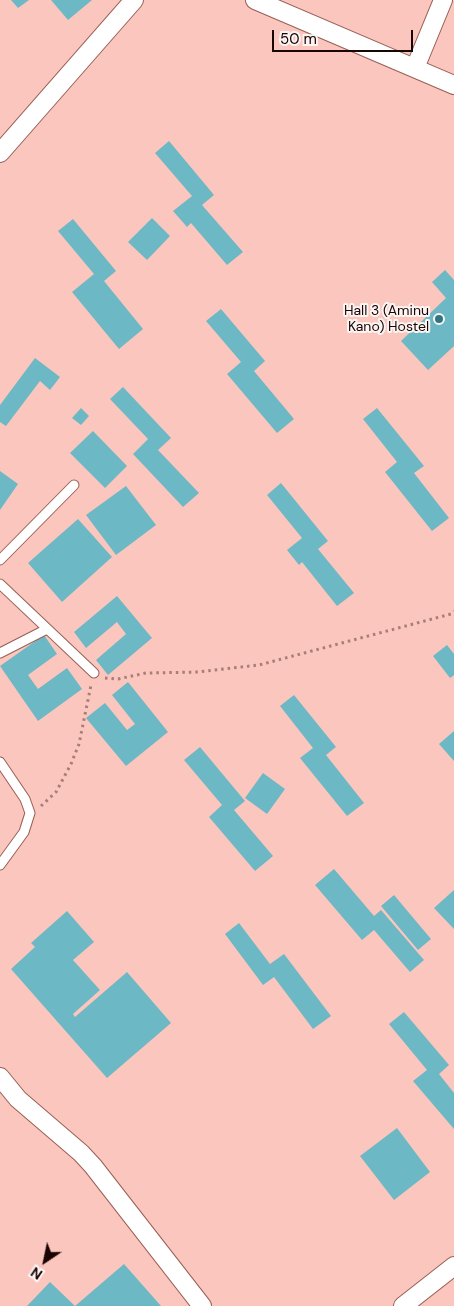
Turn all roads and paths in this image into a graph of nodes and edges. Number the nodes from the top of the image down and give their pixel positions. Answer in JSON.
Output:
{"nodes":[{"id":1,"x":134,"y":0,"type":"edge"},
{"id":2,"x":255,"y":0,"type":"edge"},
{"id":3,"x":443,"y":0,"type":"edge"},
{"id":4,"x":415,"y":68,"type":"junction"},
{"id":5,"x":454,"y":85,"type":"edge"},
{"id":6,"x":0,"y":153,"type":"edge"},
{"id":7,"x":74,"y":485,"type":"dead end"},
{"id":8,"x":0,"y":560,"type":"edge"},
{"id":9,"x":0,"y":584,"type":"edge"},
{"id":10,"x":453,"y":613,"type":"edge"},
{"id":11,"x":46,"y":629,"type":"junction"},
{"id":12,"x":0,"y":653,"type":"edge"},
{"id":13,"x":94,"y":673,"type":"junction"},
{"id":14,"x":0,"y":762,"type":"edge"},
{"id":15,"x":30,"y":813,"type":"junction"},
{"id":16,"x":0,"y":866,"type":"edge"},
{"id":17,"x":0,"y":1077,"type":"edge"},
{"id":18,"x":454,"y":1266,"type":"edge"},
{"id":19,"x":202,"y":1306,"type":"edge"},
{"id":20,"x":404,"y":1306,"type":"edge"}],
"edges":[{"from":1,"to":6,"type":"street"},
{"from":2,"to":4,"type":"street"},
{"from":3,"to":4,"type":"street"},
{"from":4,"to":5,"type":"street"},
{"from":7,"to":8,"type":"lane"},
{"from":9,"to":11,"type":"lane"},
{"from":10,"to":13,"type":"path"},
{"from":11,"to":12,"type":"lane"},
{"from":11,"to":13,"type":"lane"},
{"from":13,"to":15,"type":"path"},
{"from":14,"to":15,"type":"lane"},
{"from":15,"to":16,"type":"lane"},
{"from":17,"to":19,"type":"street"},
{"from":18,"to":20,"type":"street"}]}
